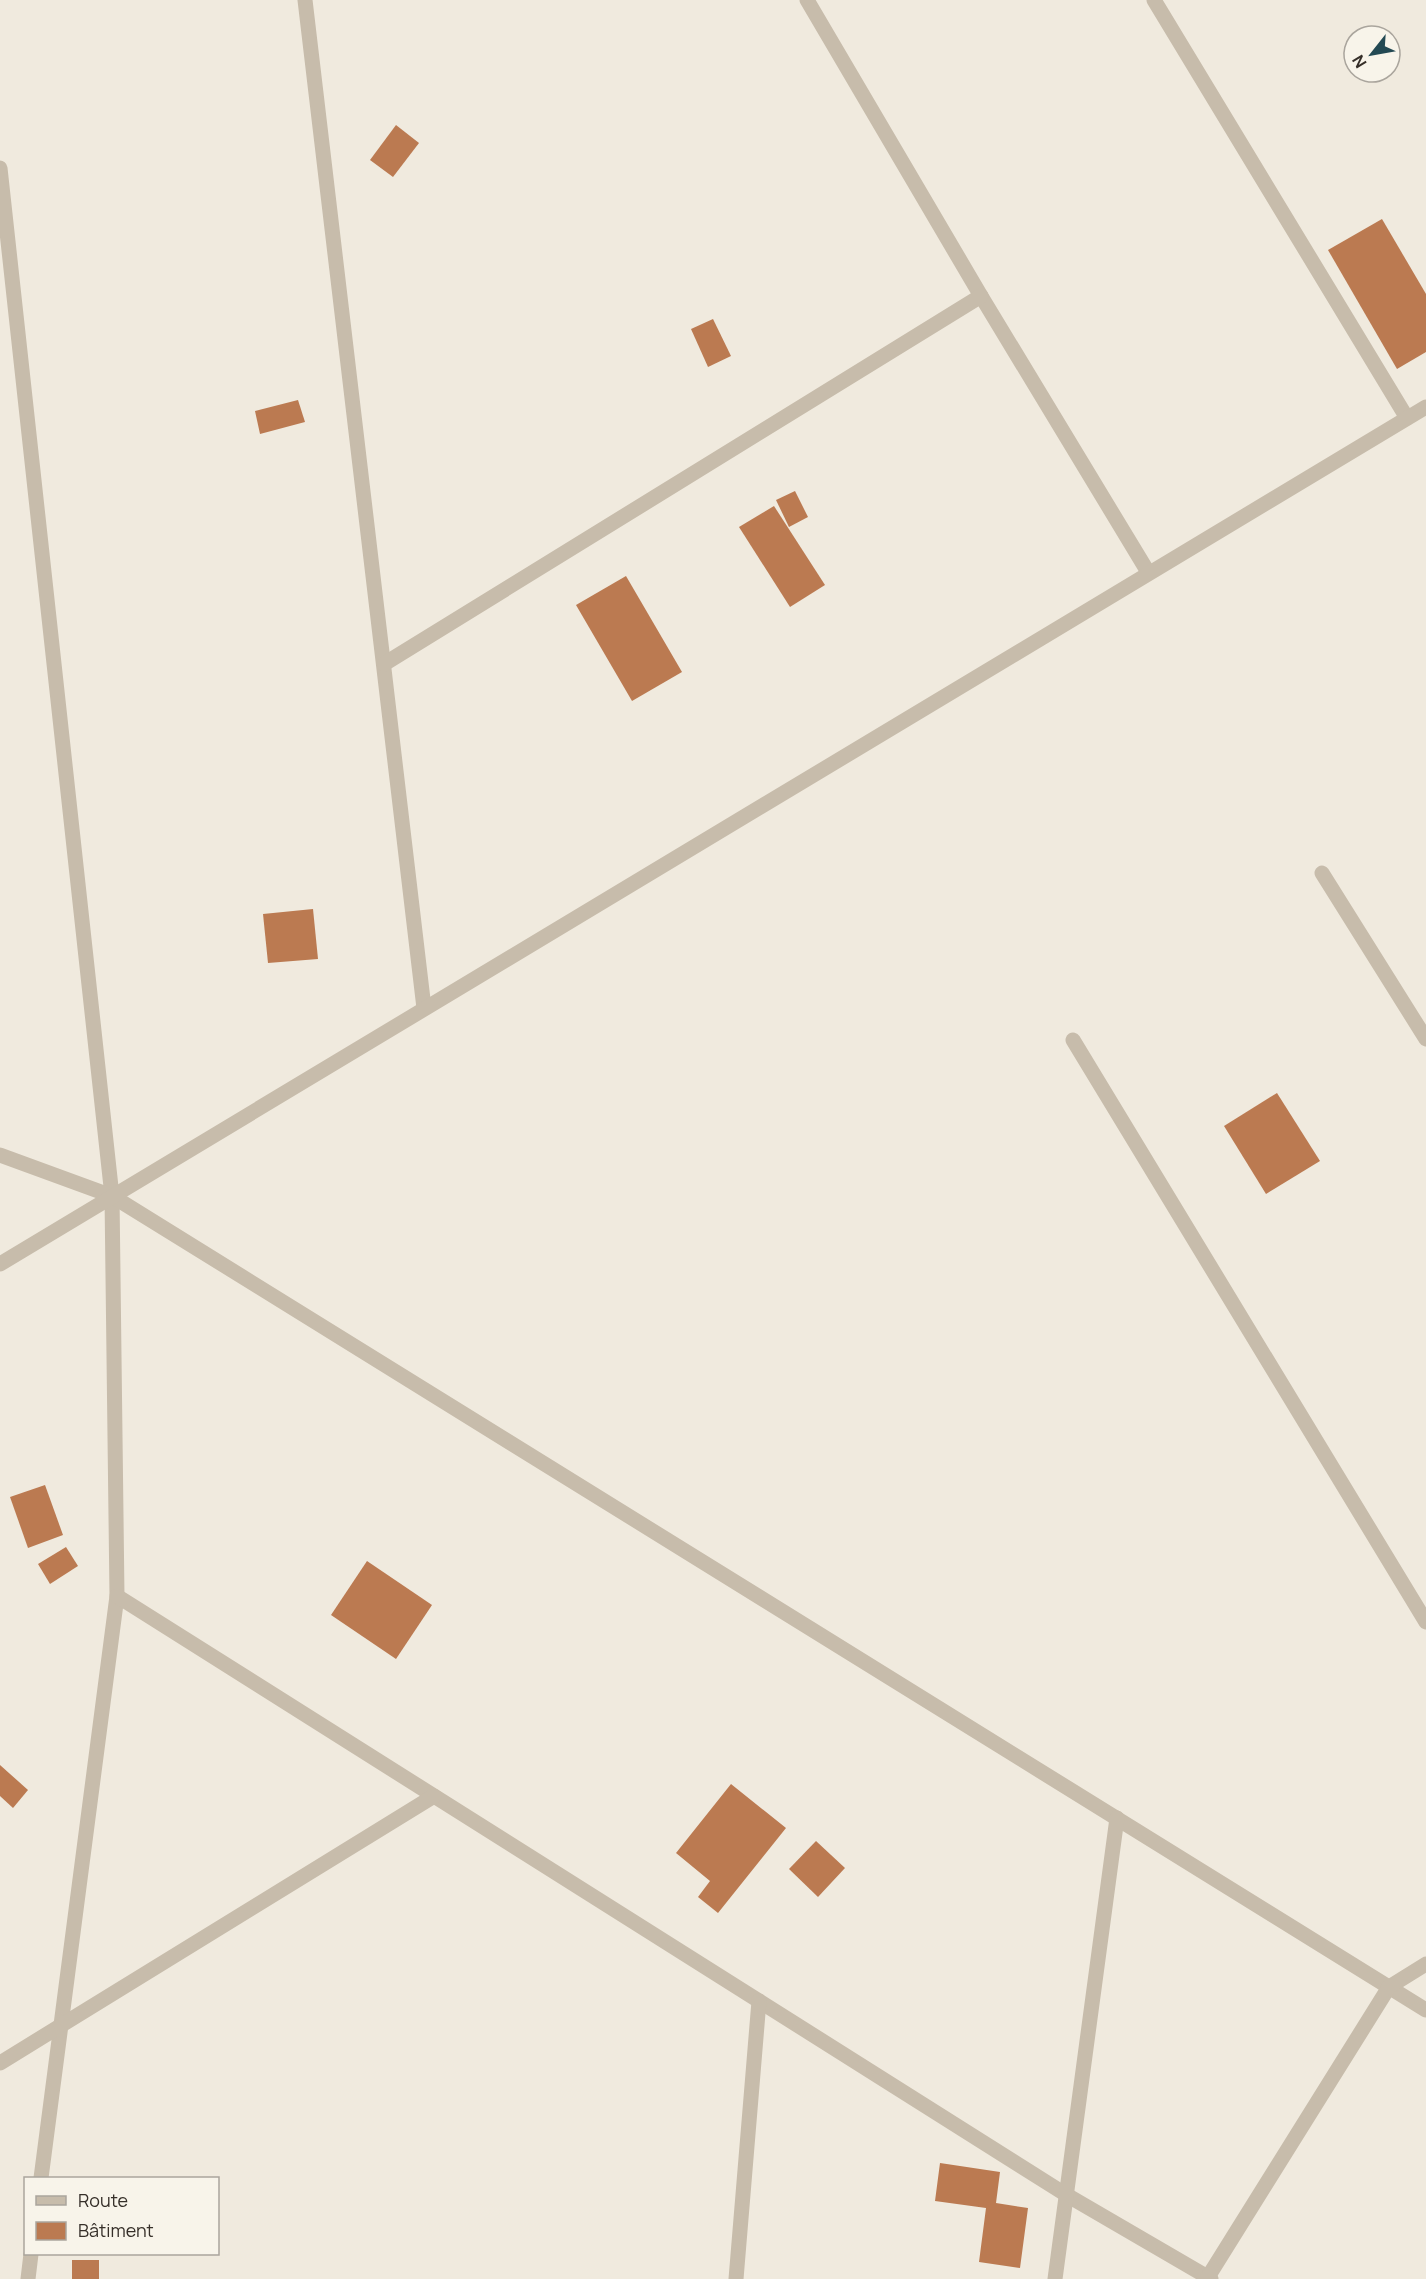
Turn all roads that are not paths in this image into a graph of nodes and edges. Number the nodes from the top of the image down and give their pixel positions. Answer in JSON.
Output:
{"nodes":[{"id":1,"x":305,"y":0,"type":"edge"},
{"id":2,"x":807,"y":0,"type":"edge"},
{"id":3,"x":1154,"y":0,"type":"edge"},
{"id":4,"x":0,"y":168,"type":"edge"},
{"id":5,"x":981,"y":296,"type":"junction"},
{"id":6,"x":1426,"y":407,"type":"edge"},
{"id":7,"x":1407,"y":418,"type":"junction"},
{"id":8,"x":1148,"y":572,"type":"junction"},
{"id":9,"x":384,"y":664,"type":"junction"},
{"id":10,"x":1322,"y":873,"type":"dead end"},
{"id":11,"x":424,"y":1008,"type":"junction"},
{"id":12,"x":1426,"y":1039,"type":"edge"},
{"id":13,"x":1073,"y":1041,"type":"dead end"},
{"id":14,"x":0,"y":1155,"type":"edge"},
{"id":15,"x":112,"y":1196,"type":"junction"},
{"id":16,"x":0,"y":1264,"type":"edge"},
{"id":17,"x":117,"y":1596,"type":"junction"},
{"id":18,"x":1426,"y":1622,"type":"edge"},
{"id":19,"x":434,"y":1796,"type":"junction"},
{"id":20,"x":1117,"y":1818,"type":"junction"},
{"id":21,"x":1426,"y":1964,"type":"edge"},
{"id":22,"x":1389,"y":1987,"type":"junction"},
{"id":23,"x":759,"y":2001,"type":"junction"},
{"id":24,"x":1426,"y":2010,"type":"edge"},
{"id":25,"x":61,"y":2025,"type":"junction"},
{"id":26,"x":0,"y":2063,"type":"edge"},
{"id":27,"x":41,"y":2177,"type":"edge"},
{"id":28,"x":1065,"y":2194,"type":"junction"},
{"id":29,"x":31,"y":2255,"type":"edge"},
{"id":30,"x":1209,"y":2278,"type":"edge"},
{"id":31,"x":28,"y":2279,"type":"edge"},
{"id":32,"x":736,"y":2279,"type":"edge"},
{"id":33,"x":1055,"y":2279,"type":"edge"}],
"edges":[{"from":1,"to":9,"type":"street"},
{"from":2,"to":5,"type":"street"},
{"from":3,"to":7,"type":"street"},
{"from":4,"to":15,"type":"street"},
{"from":5,"to":8,"type":"street"},
{"from":5,"to":9,"type":"street"},
{"from":6,"to":7,"type":"street"},
{"from":7,"to":8,"type":"street"},
{"from":8,"to":11,"type":"street"},
{"from":9,"to":11,"type":"street"},
{"from":10,"to":12,"type":"street"},
{"from":11,"to":15,"type":"street"},
{"from":13,"to":18,"type":"street"},
{"from":14,"to":15,"type":"street"},
{"from":15,"to":16,"type":"street"},
{"from":15,"to":17,"type":"street"},
{"from":15,"to":20,"type":"street"},
{"from":17,"to":19,"type":"street"},
{"from":17,"to":25,"type":"street"},
{"from":19,"to":23,"type":"street"},
{"from":19,"to":25,"type":"street"},
{"from":20,"to":22,"type":"street"},
{"from":20,"to":28,"type":"street"},
{"from":21,"to":22,"type":"street"},
{"from":22,"to":24,"type":"street"},
{"from":22,"to":30,"type":"street"},
{"from":23,"to":28,"type":"street"},
{"from":23,"to":32,"type":"street"},
{"from":25,"to":26,"type":"street"},
{"from":25,"to":27,"type":"street"},
{"from":28,"to":30,"type":"street"},
{"from":28,"to":33,"type":"street"},
{"from":29,"to":31,"type":"street"}]}
